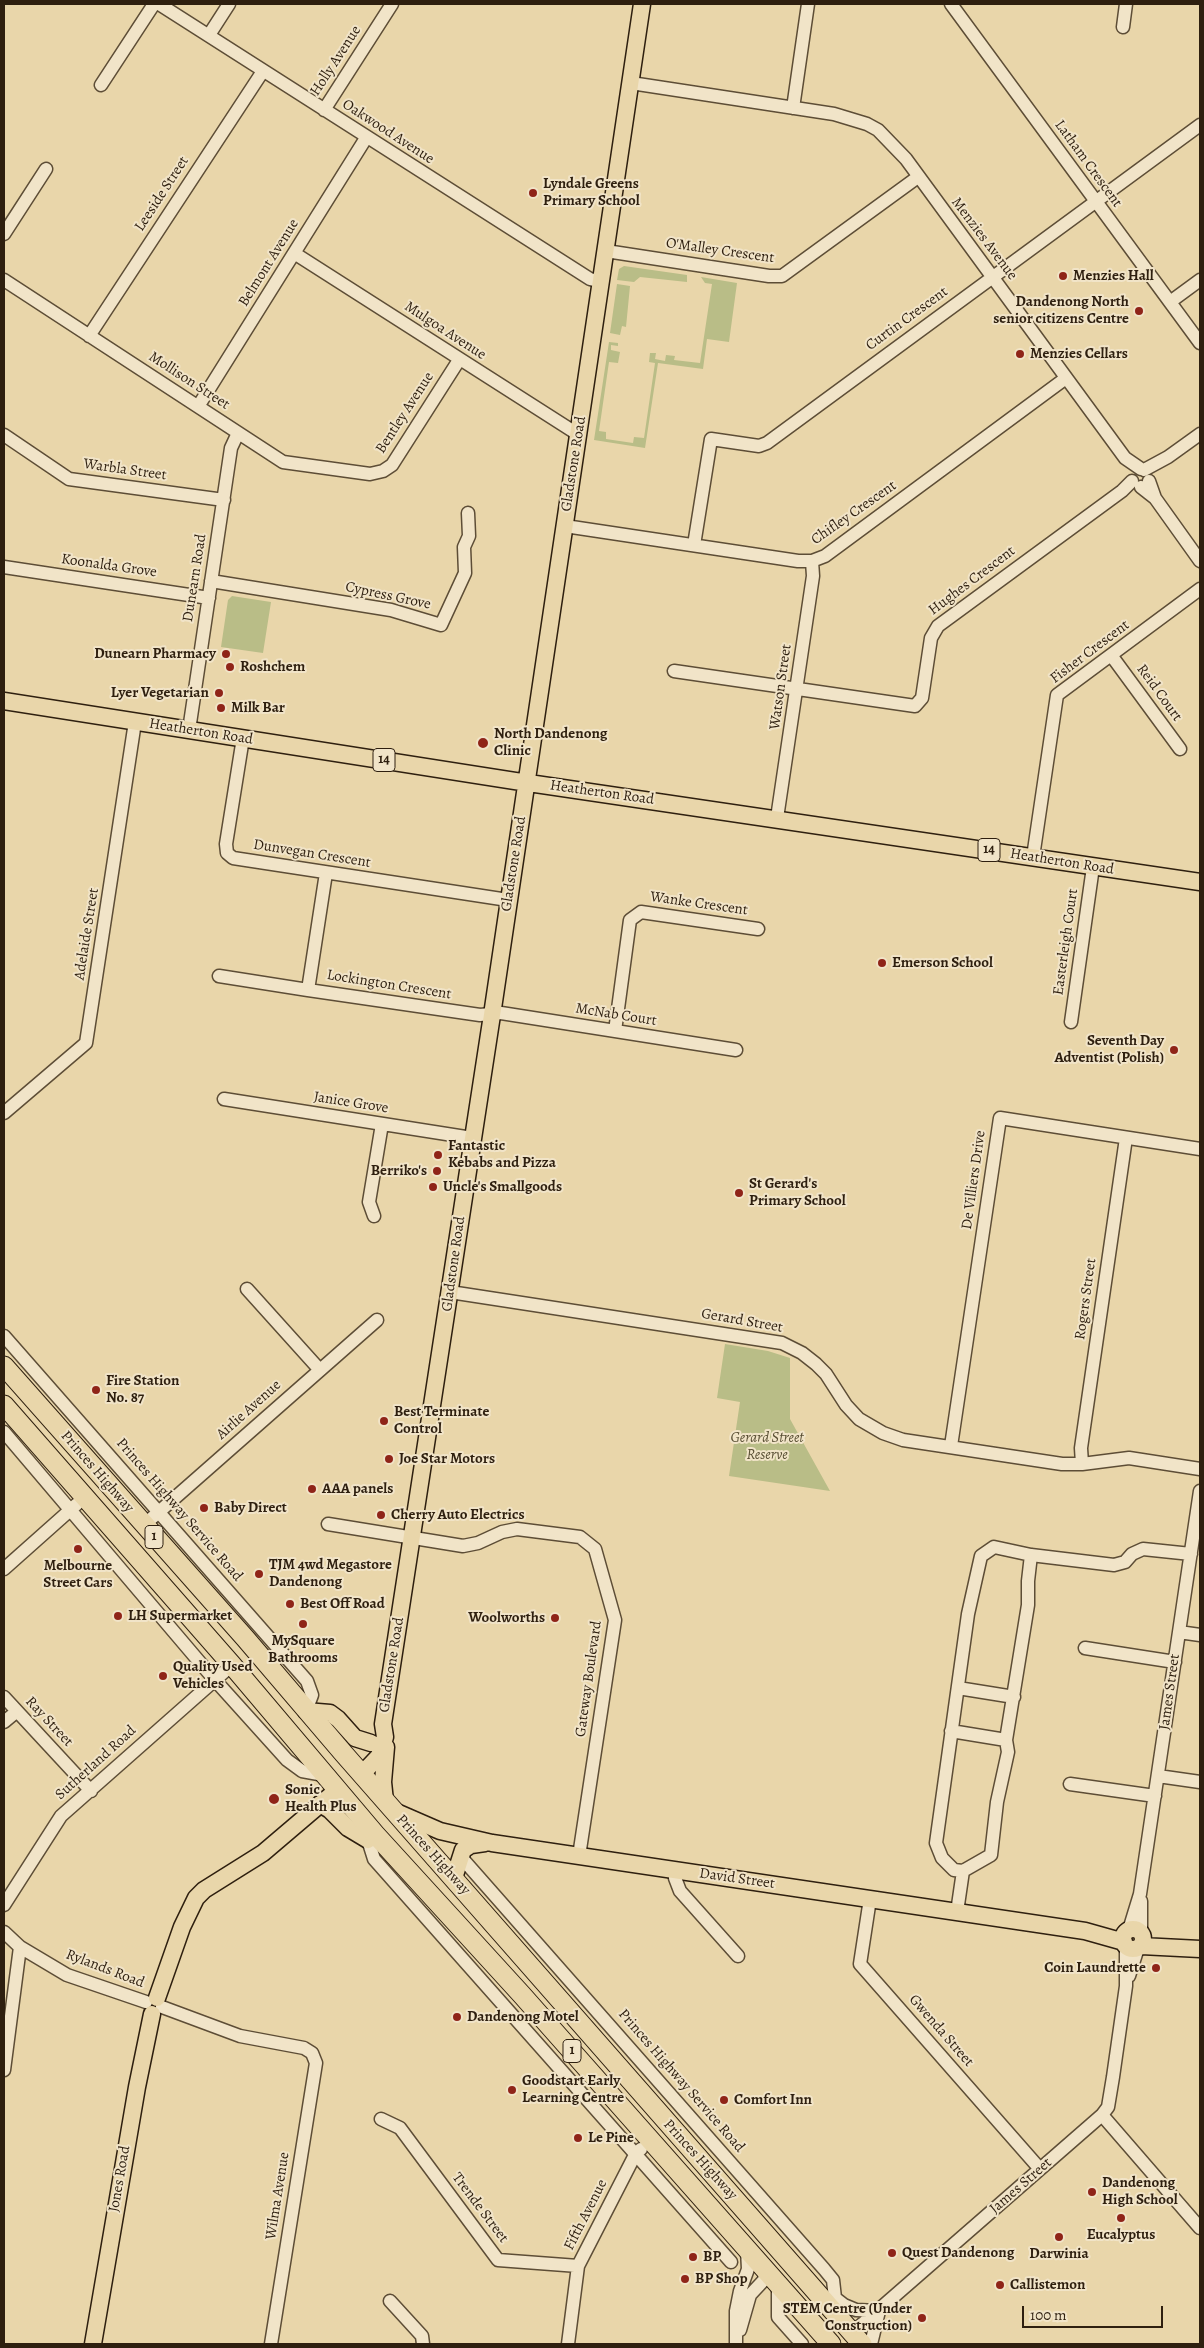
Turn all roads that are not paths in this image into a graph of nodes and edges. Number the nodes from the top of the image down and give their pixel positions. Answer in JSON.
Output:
{"nodes":[{"id":1,"x":154,"y":4,"type":"edge"},
{"id":2,"x":159,"y":4,"type":"edge"},
{"id":3,"x":229,"y":4,"type":"edge"},
{"id":4,"x":392,"y":4,"type":"edge"},
{"id":5,"x":642,"y":4,"type":"edge"},
{"id":6,"x":808,"y":4,"type":"edge"},
{"id":7,"x":951,"y":4,"type":"edge"},
{"id":8,"x":1126,"y":4,"type":"edge"},
{"id":9,"x":1123,"y":26,"type":"dead end"},
{"id":10,"x":209,"y":35,"type":"junction"},
{"id":11,"x":263,"y":71,"type":"junction"},
{"id":12,"x":631,"y":83,"type":"junction"},
{"id":13,"x":101,"y":85,"type":"dead end"},
{"id":14,"x":793,"y":108,"type":"junction"},
{"id":15,"x":324,"y":110,"type":"junction"},
{"id":16,"x":1200,"y":125,"type":"edge"},
{"id":17,"x":366,"y":138,"type":"junction"},
{"id":18,"x":46,"y":170,"type":"dead end"},
{"id":19,"x":918,"y":177,"type":"junction"},
{"id":20,"x":1096,"y":202,"type":"junction"},
{"id":21,"x":4,"y":234,"type":"edge"},
{"id":22,"x":606,"y":251,"type":"junction"},
{"id":23,"x":294,"y":254,"type":"junction"},
{"id":24,"x":992,"y":278,"type":"junction"},
{"id":25,"x":4,"y":280,"type":"edge"},
{"id":26,"x":1200,"y":280,"type":"edge"},
{"id":27,"x":602,"y":282,"type":"junction"},
{"id":28,"x":1170,"y":302,"type":"junction"},
{"id":29,"x":89,"y":336,"type":"junction"},
{"id":30,"x":1200,"y":343,"type":"edge"},
{"id":31,"x":459,"y":360,"type":"junction"},
{"id":32,"x":1066,"y":378,"type":"junction"},
{"id":33,"x":199,"y":405,"type":"junction"},
{"id":34,"x":238,"y":433,"type":"junction"},
{"id":35,"x":1200,"y":434,"type":"edge"},
{"id":36,"x":579,"y":435,"type":"junction"},
{"id":37,"x":4,"y":436,"type":"edge"},
{"id":38,"x":370,"y":474,"type":"joint"},
{"id":39,"x":1140,"y":479,"type":"junction"},
{"id":40,"x":224,"y":500,"type":"junction"},
{"id":41,"x":468,"y":513,"type":"dead end"},
{"id":42,"x":565,"y":526,"type":"junction"},
{"id":43,"x":694,"y":545,"type":"junction"},
{"id":44,"x":1200,"y":560,"type":"edge"},
{"id":45,"x":812,"y":561,"type":"junction"},
{"id":46,"x":4,"y":567,"type":"edge"},
{"id":47,"x":211,"y":581,"type":"junction"},
{"id":48,"x":1200,"y":589,"type":"edge"},
{"id":49,"x":209,"y":598,"type":"junction"},
{"id":50,"x":1111,"y":655,"type":"junction"},
{"id":51,"x":674,"y":671,"type":"dead end"},
{"id":52,"x":797,"y":690,"type":"junction"},
{"id":53,"x":4,"y":701,"type":"edge"},
{"id":54,"x":135,"y":722,"type":"junction"},
{"id":55,"x":189,"y":730,"type":"junction"},
{"id":56,"x":243,"y":738,"type":"junction"},
{"id":57,"x":1180,"y":750,"type":"dead end"},
{"id":58,"x":526,"y":782,"type":"junction"},
{"id":59,"x":777,"y":818,"type":"junction"},
{"id":60,"x":1033,"y":857,"type":"junction"},
{"id":61,"x":1093,"y":866,"type":"junction"},
{"id":62,"x":326,"y":873,"type":"junction"},
{"id":63,"x":1200,"y":882,"type":"edge"},
{"id":64,"x":508,"y":900,"type":"junction"},
{"id":65,"x":758,"y":929,"type":"dead end"},
{"id":66,"x":219,"y":976,"type":"dead end"},
{"id":67,"x":308,"y":990,"type":"junction"},
{"id":68,"x":492,"y":1014,"type":"junction"},
{"id":69,"x":1071,"y":1022,"type":"dead end"},
{"id":70,"x":615,"y":1031,"type":"junction"},
{"id":71,"x":736,"y":1050,"type":"dead end"},
{"id":72,"x":224,"y":1100,"type":"dead end"},
{"id":73,"x":4,"y":1113,"type":"edge"},
{"id":74,"x":382,"y":1124,"type":"junction"},
{"id":75,"x":472,"y":1138,"type":"junction"},
{"id":76,"x":1126,"y":1138,"type":"junction"},
{"id":77,"x":1200,"y":1149,"type":"edge"},
{"id":78,"x":374,"y":1216,"type":"dead end"},
{"id":79,"x":247,"y":1289,"type":"dead end"},
{"id":80,"x":450,"y":1292,"type":"junction"},
{"id":81,"x":377,"y":1320,"type":"dead end"},
{"id":82,"x":4,"y":1336,"type":"edge"},
{"id":83,"x":4,"y":1366,"type":"edge"},
{"id":84,"x":319,"y":1369,"type":"junction"},
{"id":85,"x":4,"y":1405,"type":"edge"},
{"id":86,"x":4,"y":1432,"type":"edge"},
{"id":87,"x":27,"y":1432,"type":"junction"},
{"id":88,"x":951,"y":1446,"type":"junction"},
{"id":89,"x":1082,"y":1464,"type":"junction"},
{"id":90,"x":1200,"y":1469,"type":"edge"},
{"id":91,"x":1200,"y":1491,"type":"edge"},
{"id":92,"x":78,"y":1504,"type":"junction"},
{"id":93,"x":160,"y":1512,"type":"junction"},
{"id":94,"x":328,"y":1524,"type":"dead end"},
{"id":95,"x":144,"y":1525,"type":"junction"},
{"id":96,"x":1197,"y":1530,"type":"edge"},
{"id":97,"x":413,"y":1539,"type":"junction"},
{"id":98,"x":1191,"y":1554,"type":"junction"},
{"id":99,"x":1032,"y":1555,"type":"junction"},
{"id":100,"x":4,"y":1569,"type":"edge"},
{"id":101,"x":1179,"y":1632,"type":"junction"},
{"id":102,"x":1200,"y":1635,"type":"edge"},
{"id":103,"x":1085,"y":1648,"type":"dead end"},
{"id":104,"x":1175,"y":1662,"type":"junction"},
{"id":105,"x":232,"y":1665,"type":"junction"},
{"id":106,"x":214,"y":1679,"type":"junction"},
{"id":107,"x":958,"y":1688,"type":"junction"},
{"id":108,"x":1014,"y":1696,"type":"junction"},
{"id":109,"x":4,"y":1698,"type":"edge"},
{"id":110,"x":306,"y":1711,"type":"junction"},
{"id":111,"x":16,"y":1712,"type":"junction"},
{"id":112,"x":4,"y":1722,"type":"edge"},
{"id":113,"x":951,"y":1731,"type":"junction"},
{"id":114,"x":379,"y":1735,"type":"junction"},
{"id":115,"x":1006,"y":1740,"type":"junction"},
{"id":116,"x":358,"y":1770,"type":"junction"},
{"id":117,"x":324,"y":1775,"type":"junction"},
{"id":118,"x":1158,"y":1776,"type":"junction"},
{"id":119,"x":1200,"y":1782,"type":"edge"},
{"id":120,"x":1070,"y":1784,"type":"dead end"},
{"id":121,"x":337,"y":1790,"type":"junction"},
{"id":122,"x":91,"y":1791,"type":"junction"},
{"id":123,"x":1155,"y":1796,"type":"junction"},
{"id":124,"x":320,"y":1804,"type":"junction"},
{"id":125,"x":390,"y":1806,"type":"junction"},
{"id":126,"x":371,"y":1837,"type":"junction"},
{"id":127,"x":492,"y":1843,"type":"junction"},
{"id":128,"x":460,"y":1856,"type":"junction"},
{"id":129,"x":579,"y":1856,"type":"junction"},
{"id":130,"x":676,"y":1870,"type":"junction"},
{"id":131,"x":959,"y":1871,"type":"junction"},
{"id":132,"x":459,"y":1883,"type":"junction"},
{"id":133,"x":870,"y":1899,"type":"junction"},
{"id":134,"x":4,"y":1905,"type":"edge"},
{"id":135,"x":505,"y":1907,"type":"junction"},
{"id":136,"x":953,"y":1912,"type":"junction"},
{"id":137,"x":4,"y":1932,"type":"edge"},
{"id":138,"x":1134,"y":1939,"type":"junction"},
{"id":139,"x":20,"y":1947,"type":"junction"},
{"id":140,"x":1194,"y":1948,"type":"edge"},
{"id":141,"x":738,"y":1956,"type":"dead end"},
{"id":142,"x":522,"y":1995,"type":"junction"},
{"id":143,"x":497,"y":1997,"type":"junction"},
{"id":144,"x":154,"y":2006,"type":"junction"},
{"id":145,"x":312,"y":2053,"type":"joint"},
{"id":146,"x":4,"y":2070,"type":"edge"},
{"id":147,"x":1102,"y":2116,"type":"junction"},
{"id":148,"x":381,"y":2119,"type":"dead end"},
{"id":149,"x":643,"y":2147,"type":"junction"},
{"id":150,"x":1040,"y":2169,"type":"junction"},
{"id":151,"x":1200,"y":2228,"type":"edge"},
{"id":152,"x":761,"y":2229,"type":"junction"},
{"id":153,"x":708,"y":2234,"type":"junction"},
{"id":154,"x":743,"y":2246,"type":"junction"},
{"id":155,"x":731,"y":2262,"type":"dead end"},
{"id":156,"x":578,"y":2266,"type":"junction"},
{"id":157,"x":772,"y":2278,"type":"junction"},
{"id":158,"x":810,"y":2284,"type":"junction"},
{"id":159,"x":835,"y":2298,"type":"junction"},
{"id":160,"x":390,"y":2301,"type":"dead end"},
{"id":161,"x":879,"y":2311,"type":"junction"},
{"id":162,"x":852,"y":2341,"type":"edge"},
{"id":163,"x":93,"y":2344,"type":"edge"},
{"id":164,"x":271,"y":2344,"type":"edge"},
{"id":165,"x":423,"y":2344,"type":"edge"},
{"id":166,"x":568,"y":2344,"type":"edge"},
{"id":167,"x":802,"y":2344,"type":"edge"},
{"id":168,"x":831,"y":2344,"type":"edge"},
{"id":169,"x":871,"y":2344,"type":"edge"}],
"edges":[{"from":1,"to":13,"type":"street"},
{"from":2,"to":10,"type":"street","name":"Oakwood Avenue"},
{"from":3,"to":10,"type":"street"},
{"from":4,"to":15,"type":"street","name":"Holly Avenue"},
{"from":5,"to":12,"type":"main road","name":"Gladstone Road"},
{"from":6,"to":14,"type":"street"},
{"from":7,"to":20,"type":"street","name":"Latham Crescent"},
{"from":8,"to":9,"type":"street"},
{"from":10,"to":11,"type":"street","name":"Oakwood Avenue"},
{"from":11,"to":15,"type":"street","name":"Oakwood Avenue"},
{"from":11,"to":29,"type":"street","name":"Leeside Street"},
{"from":12,"to":14,"type":"street","name":"Menzies Avenue"},
{"from":12,"to":22,"type":"main road","name":"Gladstone Road"},
{"from":14,"to":19,"type":"street","name":"Menzies Avenue"},
{"from":15,"to":17,"type":"street","name":"Oakwood Avenue"},
{"from":16,"to":20,"type":"street","name":"Curtin Crescent"},
{"from":17,"to":23,"type":"street","name":"Belmont Avenue"},
{"from":17,"to":27,"type":"street","name":"Oakwood Avenue"},
{"from":18,"to":21,"type":"street"},
{"from":19,"to":22,"type":"street","name":"O'Malley Crescent"},
{"from":19,"to":24,"type":"street","name":"Menzies Avenue"},
{"from":20,"to":24,"type":"street","name":"Curtin Crescent"},
{"from":20,"to":28,"type":"street","name":"Latham Crescent"},
{"from":22,"to":27,"type":"main road","name":"Gladstone Road"},
{"from":23,"to":31,"type":"street","name":"Mulgoa Avenue"},
{"from":23,"to":33,"type":"street","name":"Belmont Avenue"},
{"from":24,"to":32,"type":"street","name":"Menzies Avenue"},
{"from":24,"to":43,"type":"street","name":"Curtin Crescent"},
{"from":25,"to":29,"type":"street","name":"Mollison Street"},
{"from":26,"to":28,"type":"street"},
{"from":27,"to":36,"type":"main road","name":"Gladstone Road"},
{"from":28,"to":30,"type":"street","name":"Latham Crescent"},
{"from":29,"to":33,"type":"street","name":"Mollison Street"},
{"from":31,"to":36,"type":"street","name":"Mulgoa Avenue"},
{"from":31,"to":38,"type":"street","name":"Bentley Avenue"},
{"from":32,"to":39,"type":"street","name":"Menzies Avenue"},
{"from":32,"to":45,"type":"street","name":"Chifley Crescent"},
{"from":33,"to":34,"type":"street","name":"Mollison Street"},
{"from":34,"to":38,"type":"street","name":"Mollison Street"},
{"from":34,"to":40,"type":"street","name":"Dunearn Road"},
{"from":35,"to":39,"type":"street","name":"Hughes Crescent"},
{"from":36,"to":42,"type":"main road","name":"Gladstone Road"},
{"from":37,"to":40,"type":"street","name":"Warbla Street"},
{"from":39,"to":44,"type":"street","name":"Menzies Avenue"},
{"from":39,"to":52,"type":"street","name":"Hughes Crescent"},
{"from":40,"to":47,"type":"street","name":"Dunearn Road"},
{"from":41,"to":47,"type":"street","name":"Cypress Grove"},
{"from":42,"to":43,"type":"street","name":"Chifley Crescent"},
{"from":42,"to":58,"type":"main road","name":"Gladstone Road"},
{"from":43,"to":45,"type":"street","name":"Chifley Crescent"},
{"from":45,"to":52,"type":"street","name":"Watson Street"},
{"from":46,"to":49,"type":"street","name":"Koonalda Grove"},
{"from":47,"to":49,"type":"street","name":"Dunearn Road"},
{"from":48,"to":50,"type":"street","name":"Fisher Crescent"},
{"from":49,"to":55,"type":"street","name":"Dunearn Road"},
{"from":50,"to":57,"type":"street","name":"Reid Court"},
{"from":50,"to":60,"type":"street","name":"Fisher Crescent"},
{"from":51,"to":52,"type":"street","name":"Hughes Crescent"},
{"from":52,"to":59,"type":"street","name":"Watson Street"},
{"from":53,"to":54,"type":"main road","name":"Heatherton Road","number":"14"},
{"from":54,"to":55,"type":"main road","name":"Heatherton Road","number":"14"},
{"from":54,"to":73,"type":"street","name":"Adelaide Street"},
{"from":55,"to":56,"type":"main road","name":"Heatherton Road","number":"14"},
{"from":56,"to":58,"type":"main road","name":"Heatherton Road","number":"14"},
{"from":56,"to":62,"type":"street","name":"Dunvegan Crescent"},
{"from":58,"to":59,"type":"main road","name":"Heatherton Road","number":"14"},
{"from":58,"to":64,"type":"main road","name":"Gladstone Road"},
{"from":59,"to":60,"type":"main road","name":"Heatherton Road","number":"14"},
{"from":60,"to":61,"type":"main road","name":"Heatherton Road","number":"14"},
{"from":61,"to":63,"type":"main road","name":"Heatherton Road","number":"14"},
{"from":61,"to":69,"type":"street","name":"Easterleigh Court"},
{"from":62,"to":64,"type":"street","name":"Dunvegan Crescent"},
{"from":62,"to":67,"type":"street","name":"Lockington Crescent"},
{"from":64,"to":68,"type":"main road","name":"Gladstone Road"},
{"from":65,"to":70,"type":"street","name":"Wanke Crescent"},
{"from":66,"to":67,"type":"street"},
{"from":67,"to":68,"type":"street","name":"Lockington Crescent"},
{"from":68,"to":70,"type":"street","name":"McNab Court"},
{"from":68,"to":75,"type":"main road","name":"Gladstone Road"},
{"from":70,"to":71,"type":"street","name":"McNab Court"},
{"from":72,"to":74,"type":"street","name":"Janice Grove"},
{"from":74,"to":75,"type":"street","name":"Janice Grove"},
{"from":74,"to":78,"type":"street"},
{"from":75,"to":80,"type":"main road","name":"Gladstone Road"},
{"from":76,"to":77,"type":"street","name":"De Villiers Drive"},
{"from":76,"to":88,"type":"street","name":"De Villiers Drive"},
{"from":76,"to":89,"type":"street","name":"Rogers Street"},
{"from":79,"to":84,"type":"street"},
{"from":80,"to":88,"type":"street","name":"Gerard Street"},
{"from":80,"to":97,"type":"main road","name":"Gladstone Road"},
{"from":81,"to":84,"type":"street","name":"Airlie Avenue"},
{"from":82,"to":93,"type":"street","name":"Princes Highway Service Road"},
{"from":83,"to":95,"type":"highway","name":"Princes Highway","number":"1"},
{"from":84,"to":93,"type":"street","name":"Airlie Avenue"},
{"from":85,"to":87,"type":"highway","name":"Princes Highway","number":"1"},
{"from":86,"to":87,"type":"street"},
{"from":86,"to":92,"type":"street","name":"Princes Highway"},
{"from":87,"to":92,"type":"highway","name":"Princes Highway","number":"1"},
{"from":88,"to":89,"type":"street","name":"Gerard Street"},
{"from":89,"to":90,"type":"street","name":"Gerard Street"},
{"from":91,"to":96,"type":"street","name":"James Street"},
{"from":92,"to":100,"type":"street"},
{"from":92,"to":105,"type":"highway","name":"Princes Highway","number":"1"},
{"from":92,"to":106,"type":"street","name":"Princes Highway"},
{"from":93,"to":95,"type":"street","name":"Airlie Avenue"},
{"from":93,"to":110,"type":"street","name":"Princes Highway Service Road"},
{"from":94,"to":97,"type":"street","name":"Gateway Boulevard"},
{"from":95,"to":110,"type":"highway","name":"Princes Highway","number":"1"},
{"from":96,"to":98,"type":"street","name":"James Street"},
{"from":97,"to":114,"type":"main road","name":"Gladstone Road"},
{"from":97,"to":129,"type":"street","name":"Gateway Boulevard"},
{"from":98,"to":99,"type":"street"},
{"from":98,"to":101,"type":"street","name":"James Street"},
{"from":99,"to":107,"type":"street"},
{"from":99,"to":108,"type":"street"},
{"from":101,"to":102,"type":"street"},
{"from":101,"to":104,"type":"street","name":"James Street"},
{"from":103,"to":104,"type":"street"},
{"from":104,"to":118,"type":"street","name":"James Street"},
{"from":105,"to":106,"type":"street","name":"Sutherland Road"},
{"from":105,"to":117,"type":"highway","name":"Princes Highway","number":"1"},
{"from":106,"to":117,"type":"street","name":"Princes Highway"},
{"from":106,"to":122,"type":"street","name":"Sutherland Road"},
{"from":107,"to":108,"type":"street"},
{"from":107,"to":113,"type":"street"},
{"from":108,"to":115,"type":"street"},
{"from":109,"to":111,"type":"street","name":"Ray Street"},
{"from":110,"to":114,"type":"main road"},
{"from":110,"to":116,"type":"highway","name":"Princes Highway","number":"1"},
{"from":111,"to":112,"type":"street"},
{"from":111,"to":122,"type":"street","name":"Ray Street"},
{"from":113,"to":115,"type":"street"},
{"from":113,"to":131,"type":"street"},
{"from":114,"to":116,"type":"main road","name":"Gladstone Road"},
{"from":114,"to":125,"type":"main road"},
{"from":115,"to":131,"type":"street"},
{"from":116,"to":121,"type":"highway"},
{"from":116,"to":125,"type":"highway","name":"Princes Highway","number":"1"},
{"from":117,"to":121,"type":"highway","name":"Princes Highway","number":"1"},
{"from":118,"to":119,"type":"street"},
{"from":118,"to":123,"type":"street","name":"James Street"},
{"from":120,"to":123,"type":"street"},
{"from":121,"to":124,"type":"main road","name":"Jones Road"},
{"from":121,"to":126,"type":"highway","name":"Princes Highway","number":"1"},
{"from":122,"to":134,"type":"street","name":"Sutherland Road"},
{"from":123,"to":138,"type":"street","name":"James Street"},
{"from":124,"to":126,"type":"main road"},
{"from":124,"to":144,"type":"main road","name":"Jones Road"},
{"from":125,"to":127,"type":"main road","name":"David Street"},
{"from":125,"to":132,"type":"highway","name":"Princes Highway","number":"1"},
{"from":126,"to":142,"type":"highway","name":"Princes Highway","number":"1"},
{"from":126,"to":143,"type":"street"},
{"from":127,"to":128,"type":"main road"},
{"from":127,"to":129,"type":"main road","name":"David Street"},
{"from":128,"to":132,"type":"main road"},
{"from":128,"to":135,"type":"street","name":"Princes Highway Service Road"},
{"from":129,"to":130,"type":"main road","name":"David Street"},
{"from":130,"to":133,"type":"main road","name":"David Street"},
{"from":130,"to":141,"type":"street"},
{"from":131,"to":136,"type":"street"},
{"from":132,"to":135,"type":"street"},
{"from":132,"to":152,"type":"highway","name":"Princes Highway","number":"1"},
{"from":133,"to":136,"type":"main road","name":"David Street"},
{"from":133,"to":150,"type":"street","name":"Gwenda Street"},
{"from":135,"to":159,"type":"street","name":"Princes Highway Service Road"},
{"from":136,"to":138,"type":"main road","name":"David Street"},
{"from":137,"to":139,"type":"street","name":"Rylands Road"},
{"from":138,"to":140,"type":"main road","name":"David Street"},
{"from":138,"to":147,"type":"street","name":"James Street"},
{"from":139,"to":144,"type":"street","name":"Rylands Road"},
{"from":139,"to":146,"type":"street"},
{"from":142,"to":143,"type":"street"},
{"from":142,"to":149,"type":"highway","name":"Princes Highway","number":"1"},
{"from":143,"to":149,"type":"street"},
{"from":144,"to":145,"type":"street","name":"Rylands Road"},
{"from":144,"to":163,"type":"main road","name":"Jones Road"},
{"from":145,"to":164,"type":"street","name":"Wilma Avenue"},
{"from":147,"to":150,"type":"street","name":"James Street"},
{"from":147,"to":151,"type":"street"},
{"from":148,"to":156,"type":"street","name":"Trende Street"},
{"from":149,"to":153,"type":"street"},
{"from":149,"to":154,"type":"highway","name":"Princes Highway","number":"1"},
{"from":149,"to":156,"type":"street","name":"Fifth Avenue"},
{"from":150,"to":161,"type":"street","name":"James Street"},
{"from":152,"to":157,"type":"highway"},
{"from":152,"to":158,"type":"highway","name":"Princes Highway","number":"1"},
{"from":153,"to":154,"type":"street"},
{"from":153,"to":155,"type":"street"},
{"from":154,"to":157,"type":"highway","name":"Princes Highway","number":"1"},
{"from":154,"to":157,"type":"street"},
{"from":156,"to":166,"type":"street","name":"Fifth Avenue"},
{"from":157,"to":167,"type":"street"},
{"from":157,"to":168,"type":"highway","name":"Princes Highway","number":"1"},
{"from":158,"to":159,"type":"street"},
{"from":158,"to":162,"type":"highway","name":"Princes Highway","number":"1"},
{"from":159,"to":161,"type":"street"},
{"from":160,"to":165,"type":"street"},
{"from":161,"to":162,"type":"street","name":"James Street"},
{"from":161,"to":169,"type":"street"}]}
